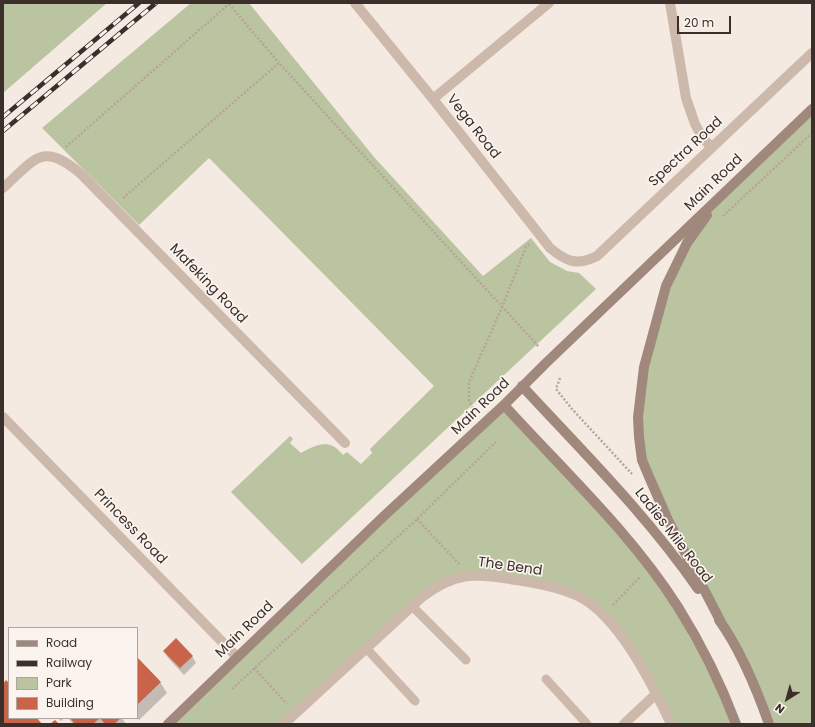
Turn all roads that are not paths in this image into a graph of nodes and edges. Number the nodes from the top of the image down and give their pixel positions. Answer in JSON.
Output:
{"nodes":[{"id":1,"x":355,"y":3,"type":"edge"},
{"id":2,"x":549,"y":3,"type":"edge"},
{"id":3,"x":670,"y":3,"type":"edge"},
{"id":4,"x":812,"y":53,"type":"edge"},
{"id":5,"x":433,"y":99,"type":"junction"},
{"id":6,"x":812,"y":109,"type":"edge"},
{"id":7,"x":711,"y":147,"type":"junction"},
{"id":8,"x":733,"y":184,"type":"junction"},
{"id":9,"x":3,"y":188,"type":"edge"},
{"id":10,"x":574,"y":262,"type":"joint"},
{"id":11,"x":522,"y":386,"type":"junction"},
{"id":12,"x":504,"y":406,"type":"junction"},
{"id":13,"x":3,"y":417,"type":"edge"},
{"id":14,"x":345,"y":443,"type":"dead end"},
{"id":15,"x":412,"y":606,"type":"junction"},
{"id":16,"x":723,"y":626,"type":"junction"},
{"id":17,"x":366,"y":648,"type":"junction"},
{"id":18,"x":237,"y":657,"type":"junction"},
{"id":19,"x":466,"y":660,"type":"dead end"},
{"id":20,"x":546,"y":679,"type":"dead end"},
{"id":21,"x":656,"y":694,"type":"junction"},
{"id":22,"x":415,"y":701,"type":"dead end"},
{"id":23,"x":289,"y":720,"type":"edge"},
{"id":24,"x":168,"y":724,"type":"edge"},
{"id":25,"x":587,"y":724,"type":"edge"},
{"id":26,"x":624,"y":724,"type":"edge"},
{"id":27,"x":671,"y":724,"type":"edge"},
{"id":28,"x":736,"y":724,"type":"edge"},
{"id":29,"x":769,"y":724,"type":"edge"}],
"edges":[{"from":1,"to":5,"type":"street","name":"Vega Road"},
{"from":2,"to":5,"type":"street"},
{"from":3,"to":7,"type":"street"},
{"from":4,"to":7,"type":"street","name":"Spectra Road"},
{"from":5,"to":10,"type":"street","name":"Vega Road"},
{"from":6,"to":8,"type":"main road","name":"Main Road"},
{"from":7,"to":10,"type":"street","name":"Spectra Road"},
{"from":8,"to":11,"type":"main road","name":"Main Road"},
{"from":8,"to":16,"type":"main road"},
{"from":9,"to":14,"type":"street","name":"Mafeking Road"},
{"from":11,"to":12,"type":"main road","name":"Main Road"},
{"from":11,"to":16,"type":"main road","name":"Ladies Mile Road"},
{"from":12,"to":18,"type":"main road","name":"Main Road"},
{"from":12,"to":28,"type":"main road"},
{"from":13,"to":18,"type":"street","name":"Princess Road"},
{"from":15,"to":17,"type":"street","name":"The Bend"},
{"from":15,"to":19,"type":"lane"},
{"from":15,"to":21,"type":"street","name":"The Bend"},
{"from":16,"to":29,"type":"main road","name":"Ladies Mile Road"},
{"from":17,"to":22,"type":"lane"},
{"from":17,"to":23,"type":"street","name":"The Bend"},
{"from":18,"to":24,"type":"main road","name":"Main Road"},
{"from":20,"to":25,"type":"lane"},
{"from":21,"to":26,"type":"street"},
{"from":21,"to":27,"type":"street","name":"The Bend"}]}
